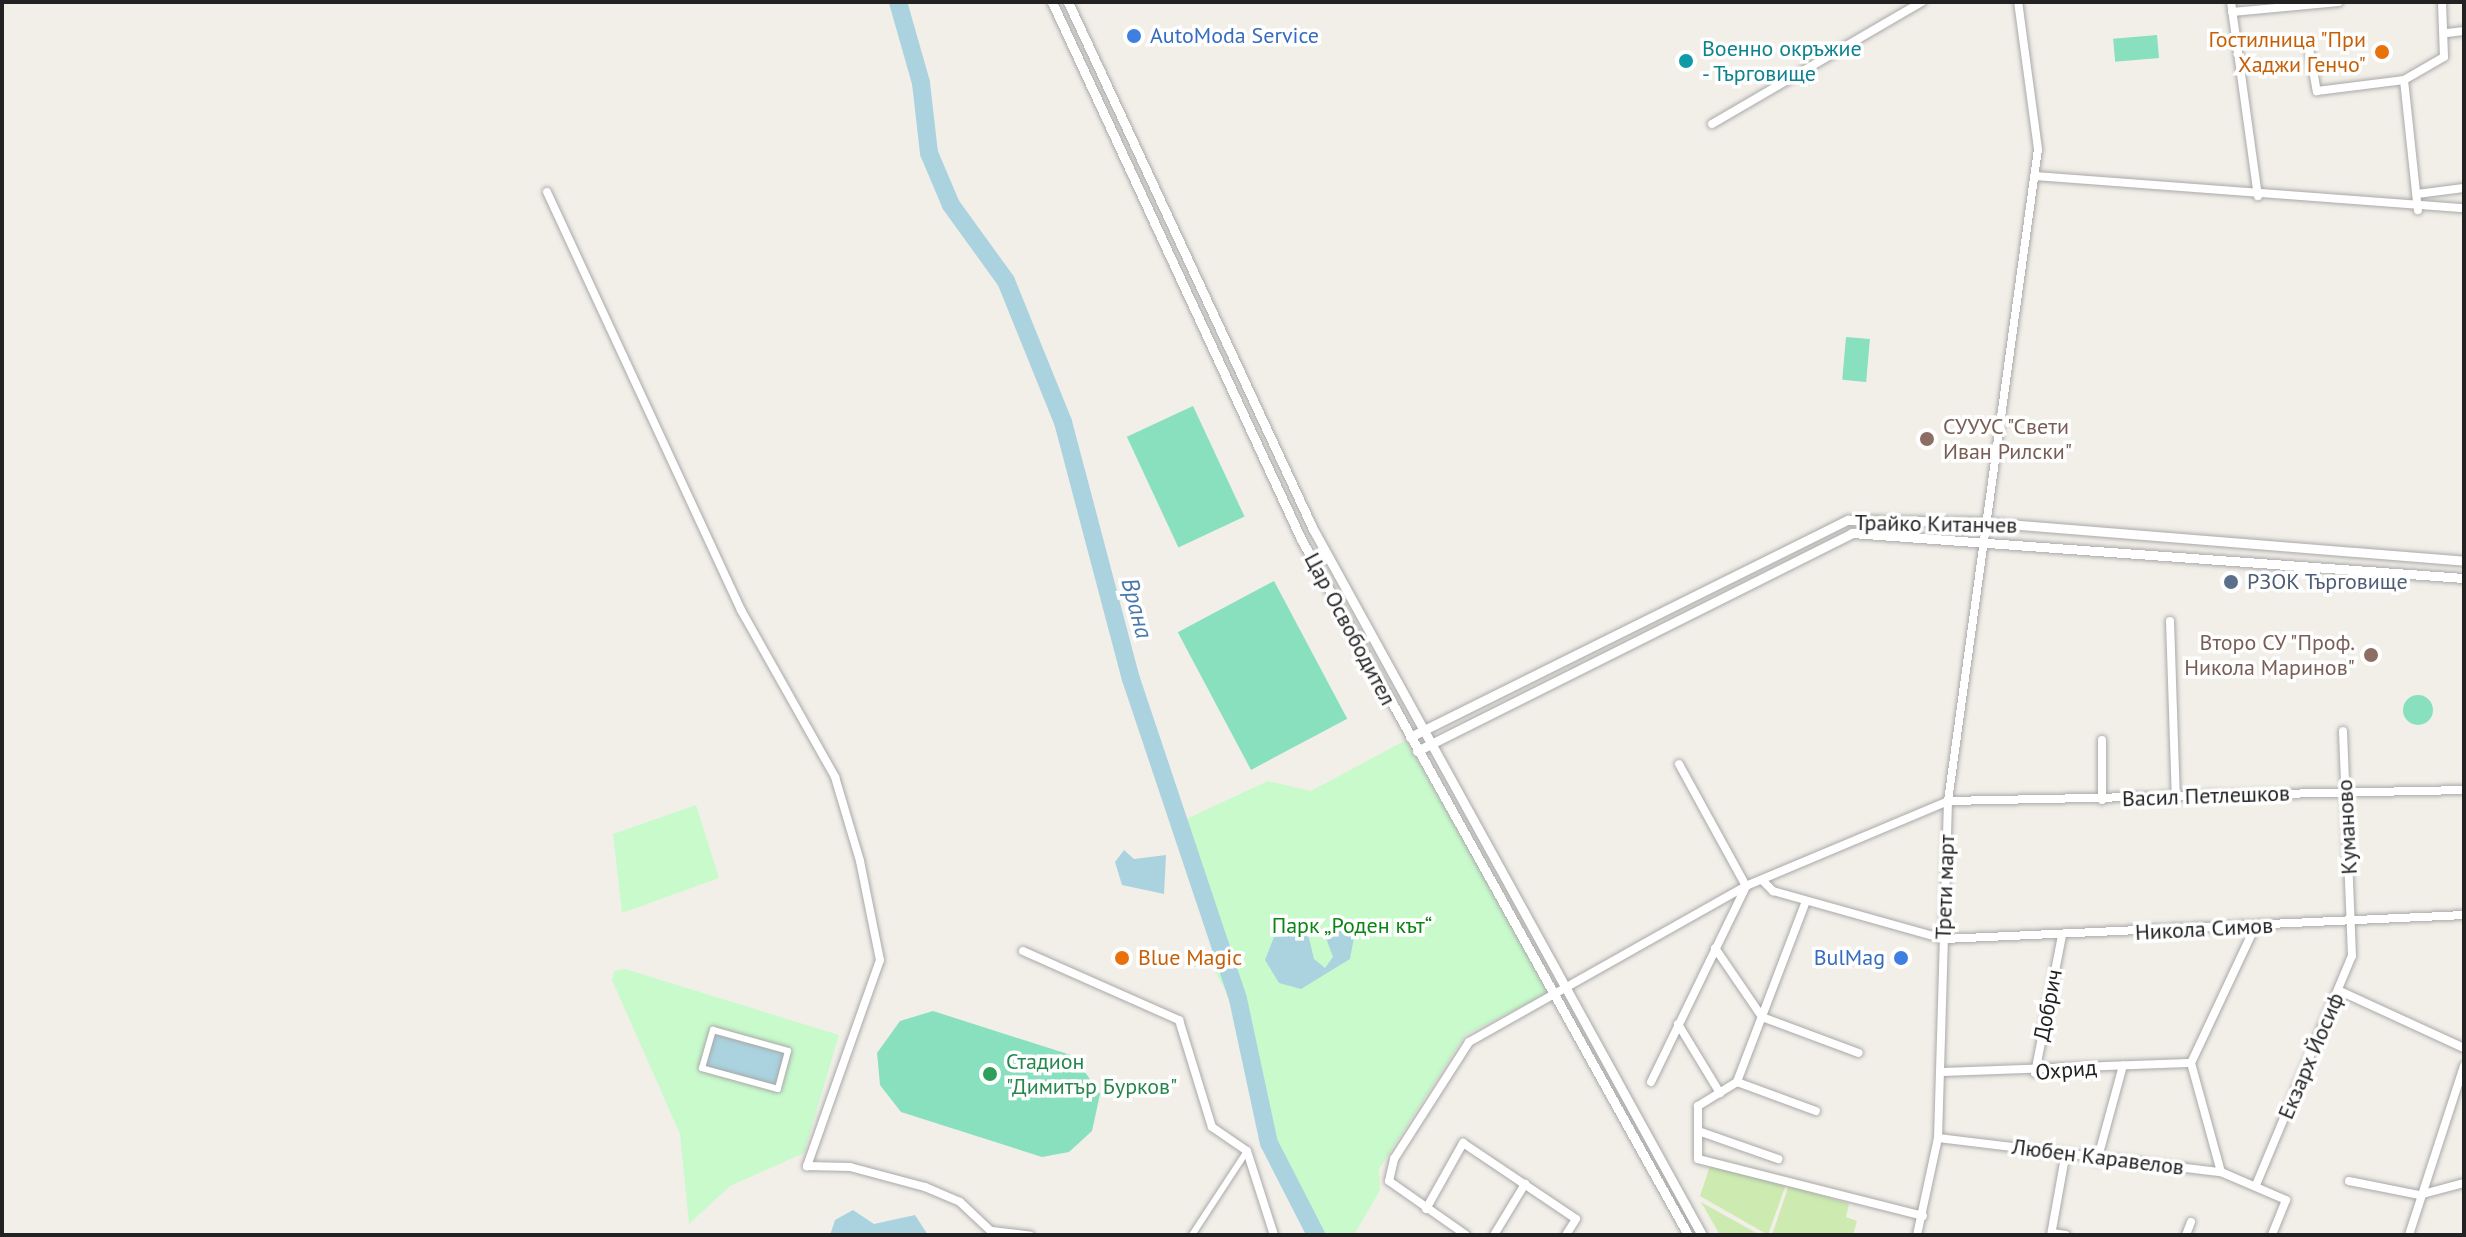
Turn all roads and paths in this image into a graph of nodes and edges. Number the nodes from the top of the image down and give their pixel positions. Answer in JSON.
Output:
{"nodes":[{"id":1,"x":1052,"y":2,"type":"edge"},
{"id":2,"x":1068,"y":2,"type":"edge"},
{"id":3,"x":1922,"y":2,"type":"edge"},
{"id":4,"x":2018,"y":2,"type":"edge"},
{"id":5,"x":2231,"y":2,"type":"edge"},
{"id":6,"x":2339,"y":2,"type":"edge"},
{"id":7,"x":2442,"y":2,"type":"edge"},
{"id":8,"x":2232,"y":12,"type":"junction"},
{"id":9,"x":2464,"y":31,"type":"edge"},
{"id":10,"x":2447,"y":33,"type":"junction"},
{"id":11,"x":2310,"y":53,"type":"dead end"},
{"id":12,"x":2404,"y":80,"type":"junction"},
{"id":13,"x":1712,"y":124,"type":"dead end"},
{"id":14,"x":2035,"y":176,"type":"junction"},
{"id":15,"x":2464,"y":188,"type":"edge"},
{"id":16,"x":547,"y":192,"type":"dead end"},
{"id":17,"x":2417,"y":194,"type":"junction"},
{"id":18,"x":2258,"y":196,"type":"junction"},
{"id":19,"x":2464,"y":208,"type":"edge"},
{"id":20,"x":2418,"y":210,"type":"junction"},
{"id":21,"x":1983,"y":522,"type":"junction"},
{"id":22,"x":1981,"y":539,"type":"junction"},
{"id":23,"x":2464,"y":561,"type":"edge"},
{"id":24,"x":2464,"y":578,"type":"edge"},
{"id":25,"x":2170,"y":621,"type":"dead end"},
{"id":26,"x":1423,"y":730,"type":"junction"},
{"id":27,"x":2343,"y":731,"type":"dead end"},
{"id":28,"x":1410,"y":737,"type":"junction"},
{"id":29,"x":2102,"y":740,"type":"dead end"},
{"id":30,"x":1430,"y":743,"type":"junction"},
{"id":31,"x":1417,"y":751,"type":"junction"},
{"id":32,"x":1679,"y":764,"type":"dead end"},
{"id":33,"x":2464,"y":790,"type":"edge"},
{"id":34,"x":2345,"y":791,"type":"junction"},
{"id":35,"x":2176,"y":798,"type":"junction"},
{"id":36,"x":2102,"y":800,"type":"junction"},
{"id":37,"x":1948,"y":801,"type":"junction"},
{"id":38,"x":1762,"y":880,"type":"junction"},
{"id":39,"x":1746,"y":886,"type":"junction"},
{"id":40,"x":1806,"y":901,"type":"junction"},
{"id":41,"x":2464,"y":915,"type":"edge"},
{"id":42,"x":2352,"y":923,"type":"junction"},
{"id":43,"x":2255,"y":927,"type":"junction"},
{"id":44,"x":2062,"y":936,"type":"junction"},
{"id":45,"x":1944,"y":939,"type":"junction"},
{"id":46,"x":1715,"y":948,"type":"junction"},
{"id":47,"x":1023,"y":951,"type":"dead end"},
{"id":48,"x":1565,"y":986,"type":"junction"},
{"id":49,"x":2340,"y":991,"type":"junction"},
{"id":50,"x":1554,"y":992,"type":"junction"},
{"id":51,"x":1762,"y":1017,"type":"junction"},
{"id":52,"x":1678,"y":1024,"type":"junction"},
{"id":53,"x":2464,"y":1048,"type":"edge"},
{"id":54,"x":788,"y":1051,"type":"joint"},
{"id":55,"x":1859,"y":1053,"type":"dead end"},
{"id":56,"x":2191,"y":1063,"type":"junction"},
{"id":57,"x":2123,"y":1065,"type":"junction"},
{"id":58,"x":2464,"y":1066,"type":"edge"},
{"id":59,"x":1940,"y":1072,"type":"junction"},
{"id":60,"x":2035,"y":1073,"type":"junction"},
{"id":61,"x":1651,"y":1082,"type":"dead end"},
{"id":62,"x":1737,"y":1082,"type":"junction"},
{"id":63,"x":1720,"y":1093,"type":"junction"},
{"id":64,"x":1816,"y":1111,"type":"dead end"},
{"id":65,"x":1701,"y":1132,"type":"junction"},
{"id":66,"x":1938,"y":1138,"type":"junction"},
{"id":67,"x":1247,"y":1151,"type":"junction"},
{"id":68,"x":2065,"y":1157,"type":"junction"},
{"id":69,"x":1778,"y":1159,"type":"dead end"},
{"id":70,"x":2097,"y":1161,"type":"junction"},
{"id":71,"x":2221,"y":1172,"type":"junction"},
{"id":72,"x":2349,"y":1181,"type":"dead end"},
{"id":73,"x":2464,"y":1183,"type":"edge"},
{"id":74,"x":1525,"y":1184,"type":"junction"},
{"id":75,"x":2256,"y":1185,"type":"junction"},
{"id":76,"x":2419,"y":1195,"type":"junction"},
{"id":77,"x":1426,"y":1209,"type":"junction"},
{"id":78,"x":1923,"y":1216,"type":"junction"},
{"id":79,"x":2191,"y":1222,"type":"dead end"},
{"id":80,"x":994,"y":1232,"type":"edge"},
{"id":81,"x":1008,"y":1232,"type":"edge"},
{"id":82,"x":2052,"y":1234,"type":"edge"},
{"id":83,"x":1031,"y":1235,"type":"edge"},
{"id":84,"x":1192,"y":1235,"type":"edge"},
{"id":85,"x":1274,"y":1235,"type":"edge"},
{"id":86,"x":1466,"y":1235,"type":"edge"},
{"id":87,"x":1494,"y":1235,"type":"edge"},
{"id":88,"x":1566,"y":1235,"type":"edge"},
{"id":89,"x":1688,"y":1235,"type":"edge"},
{"id":90,"x":1702,"y":1235,"type":"edge"},
{"id":91,"x":1917,"y":1235,"type":"edge"},
{"id":92,"x":2066,"y":1235,"type":"edge"},
{"id":93,"x":2186,"y":1235,"type":"edge"},
{"id":94,"x":2272,"y":1235,"type":"edge"},
{"id":95,"x":2409,"y":1235,"type":"edge"}],
"edges":[{"from":1,"to":28,"type":"street","name":"Цар Освободител"},
{"from":2,"to":26,"type":"street","name":"Цар Освободител"},
{"from":3,"to":13,"type":"street"},
{"from":4,"to":14,"type":"street","name":"Трети март"},
{"from":5,"to":8,"type":"street"},
{"from":6,"to":8,"type":"street"},
{"from":7,"to":10,"type":"street"},
{"from":8,"to":18,"type":"street"},
{"from":9,"to":10,"type":"street"},
{"from":10,"to":12,"type":"street"},
{"from":11,"to":12,"type":"street"},
{"from":12,"to":17,"type":"street"},
{"from":14,"to":18,"type":"street"},
{"from":14,"to":21,"type":"street","name":"Трети март"},
{"from":15,"to":17,"type":"street"},
{"from":16,"to":80,"type":"street"},
{"from":17,"to":20,"type":"street"},
{"from":18,"to":20,"type":"street"},
{"from":19,"to":20,"type":"street"},
{"from":21,"to":22,"type":"street","name":"Трети март"},
{"from":21,"to":23,"type":"street","name":"Трайко Китанчев"},
{"from":21,"to":26,"type":"street","name":"Трайко Китанчев"},
{"from":22,"to":24,"type":"street","name":"Трайко Китанчев"},
{"from":22,"to":30,"type":"street","name":"Трайко Китанчев"},
{"from":22,"to":37,"type":"street","name":"Трети март"},
{"from":25,"to":35,"type":"street"},
{"from":26,"to":28,"type":"street","name":"Трайко Китанчев"},
{"from":26,"to":30,"type":"street","name":"Цар Освободител"},
{"from":27,"to":34,"type":"street","name":"Куманово"},
{"from":28,"to":31,"type":"street","name":"Цар Освободител"},
{"from":29,"to":36,"type":"street"},
{"from":30,"to":31,"type":"street","name":"Трайко Китанчев"},
{"from":30,"to":48,"type":"street","name":"Цар Освободител"},
{"from":31,"to":50,"type":"street","name":"Цар Освободител"},
{"from":32,"to":39,"type":"street"},
{"from":33,"to":34,"type":"street","name":"Васил Петлешков"},
{"from":34,"to":35,"type":"street","name":"Васил Петлешков"},
{"from":34,"to":42,"type":"street","name":"Куманово"},
{"from":35,"to":36,"type":"street","name":"Васил Петлешков"},
{"from":36,"to":37,"type":"street","name":"Васил Петлешков"},
{"from":37,"to":38,"type":"street"},
{"from":37,"to":45,"type":"street","name":"Трети март"},
{"from":38,"to":39,"type":"street"},
{"from":38,"to":40,"type":"street","name":"Никола Симов"},
{"from":39,"to":46,"type":"street"},
{"from":39,"to":48,"type":"street"},
{"from":40,"to":45,"type":"street","name":"Никола Симов"},
{"from":40,"to":51,"type":"street"},
{"from":41,"to":42,"type":"street","name":"Никола Симов"},
{"from":42,"to":43,"type":"street","name":"Никола Симов"},
{"from":42,"to":49,"type":"street","name":"Екзарх Йосиф"},
{"from":43,"to":44,"type":"street","name":"Никола Симов"},
{"from":43,"to":56,"type":"street"},
{"from":44,"to":45,"type":"street","name":"Никола Симов"},
{"from":44,"to":60,"type":"street","name":"Добрич"},
{"from":45,"to":59,"type":"street","name":"Трети март"},
{"from":46,"to":51,"type":"street"},
{"from":46,"to":52,"type":"street"},
{"from":47,"to":67,"type":"street"},
{"from":48,"to":50,"type":"street"},
{"from":48,"to":90,"type":"street","name":"Цар Освободител"},
{"from":49,"to":53,"type":"street"},
{"from":49,"to":75,"type":"street","name":"Екзарх Йосиф"},
{"from":50,"to":77,"type":"street"},
{"from":50,"to":89,"type":"street","name":"Цар Освободител"},
{"from":51,"to":55,"type":"street"},
{"from":51,"to":62,"type":"street"},
{"from":52,"to":61,"type":"street"},
{"from":52,"to":63,"type":"street"},
{"from":54,"to":54,"type":"street"},
{"from":56,"to":57,"type":"street","name":"Охрид"},
{"from":56,"to":71,"type":"street"},
{"from":57,"to":60,"type":"street","name":"Охрид"},
{"from":57,"to":70,"type":"street"},
{"from":58,"to":76,"type":"street"},
{"from":59,"to":60,"type":"street","name":"Охрид"},
{"from":59,"to":66,"type":"street","name":"Трети март"},
{"from":62,"to":63,"type":"street"},
{"from":62,"to":64,"type":"street"},
{"from":63,"to":65,"type":"street"},
{"from":65,"to":69,"type":"street"},
{"from":65,"to":78,"type":"street"},
{"from":66,"to":68,"type":"street","name":"Любен Каравелов"},
{"from":66,"to":78,"type":"street","name":"Трети март"},
{"from":67,"to":84,"type":"street"},
{"from":67,"to":85,"type":"street"},
{"from":68,"to":70,"type":"street","name":"Любен Каравелов"},
{"from":68,"to":82,"type":"street"},
{"from":70,"to":71,"type":"street","name":"Любен Каравелов"},
{"from":71,"to":75,"type":"street","name":"Любен Каравелов"},
{"from":72,"to":76,"type":"street"},
{"from":73,"to":76,"type":"street"},
{"from":74,"to":77,"type":"street"},
{"from":74,"to":87,"type":"street"},
{"from":74,"to":88,"type":"street"},
{"from":75,"to":94,"type":"street","name":"Любен Каравелов"},
{"from":76,"to":95,"type":"street"},
{"from":77,"to":86,"type":"street"},
{"from":78,"to":91,"type":"street","name":"Трети март"},
{"from":79,"to":93,"type":"street"},
{"from":80,"to":81,"type":"street"},
{"from":81,"to":83,"type":"street"},
{"from":82,"to":92,"type":"street"}]}
